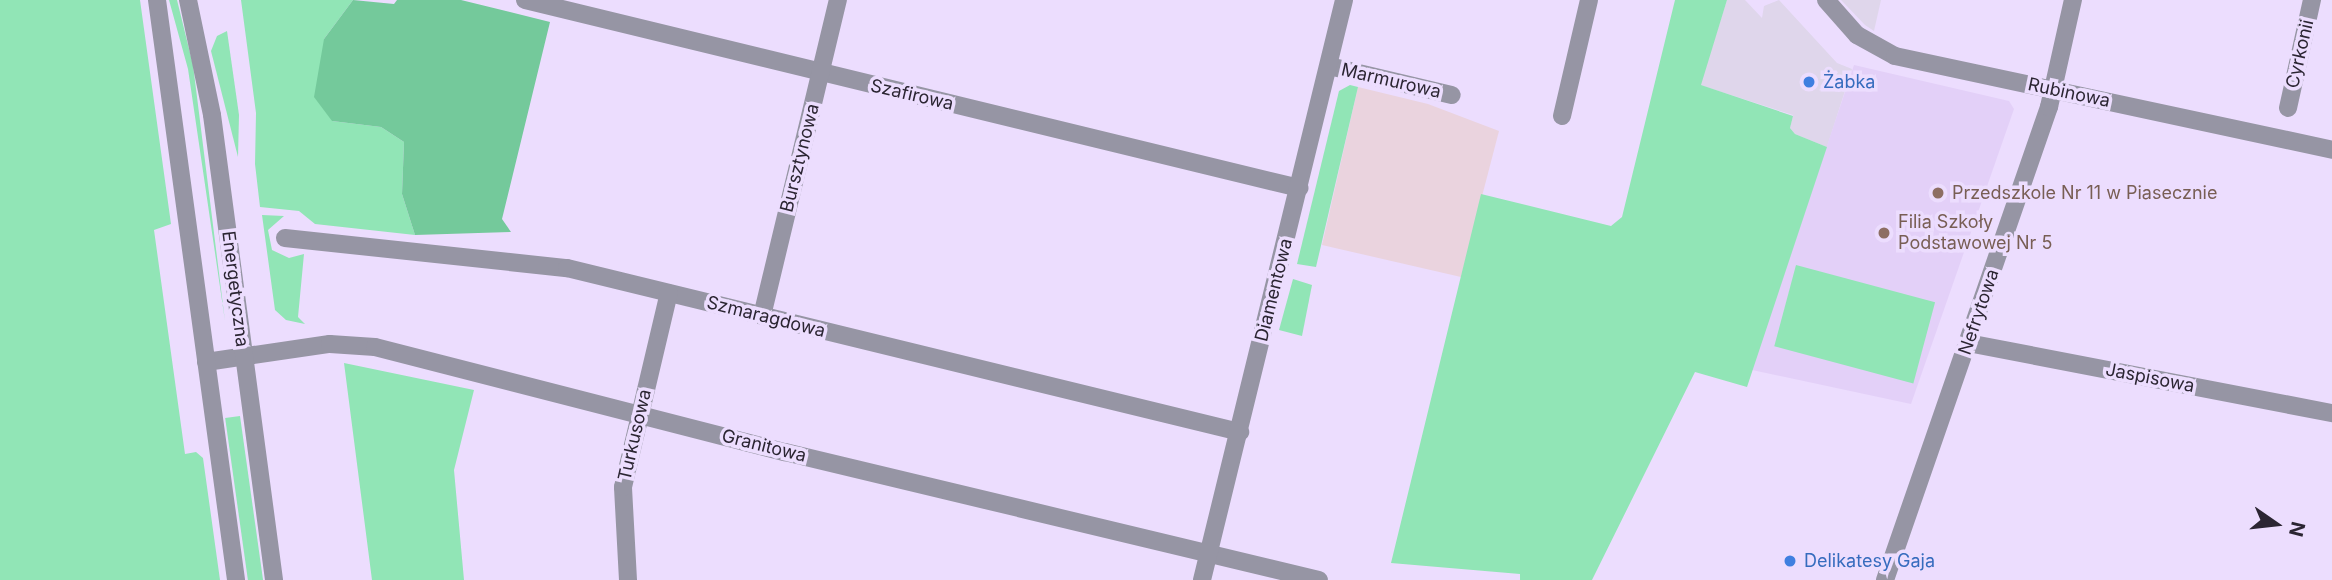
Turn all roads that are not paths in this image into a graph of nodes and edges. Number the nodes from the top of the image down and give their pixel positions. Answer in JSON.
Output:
{"nodes":[{"id":1,"x":157,"y":0,"type":"edge"},
{"id":2,"x":188,"y":0,"type":"edge"},
{"id":3,"x":525,"y":0,"type":"edge"},
{"id":4,"x":838,"y":0,"type":"edge"},
{"id":5,"x":1344,"y":0,"type":"edge"},
{"id":6,"x":1589,"y":0,"type":"edge"},
{"id":7,"x":1826,"y":0,"type":"edge"},
{"id":8,"x":2073,"y":0,"type":"edge"},
{"id":9,"x":2312,"y":0,"type":"edge"},
{"id":10,"x":1329,"y":66,"type":"junction"},
{"id":11,"x":821,"y":73,"type":"junction"},
{"id":12,"x":2054,"y":90,"type":"junction"},
{"id":13,"x":1452,"y":95,"type":"dead end"},
{"id":14,"x":2288,"y":108,"type":"dead end"},
{"id":15,"x":1562,"y":116,"type":"dead end"},
{"id":16,"x":2332,"y":150,"type":"edge"},
{"id":17,"x":1299,"y":188,"type":"junction"},
{"id":18,"x":285,"y":238,"type":"dead end"},
{"id":19,"x":669,"y":293,"type":"junction"},
{"id":20,"x":762,"y":316,"type":"junction"},
{"id":21,"x":1968,"y":343,"type":"junction"},
{"id":22,"x":244,"y":356,"type":"junction"},
{"id":23,"x":206,"y":362,"type":"junction"},
{"id":24,"x":2332,"y":413,"type":"edge"},
{"id":25,"x":640,"y":414,"type":"junction"},
{"id":26,"x":1240,"y":432,"type":"junction"},
{"id":27,"x":1210,"y":555,"type":"junction"},
{"id":28,"x":236,"y":580,"type":"edge"},
{"id":29,"x":274,"y":580,"type":"edge"},
{"id":30,"x":628,"y":580,"type":"edge"},
{"id":31,"x":1202,"y":580,"type":"edge"},
{"id":32,"x":1319,"y":580,"type":"edge"},
{"id":33,"x":1885,"y":580,"type":"edge"}],
"edges":[{"from":1,"to":23,"type":"street"},
{"from":2,"to":22,"type":"street","name":"Energetyczna"},
{"from":3,"to":11,"type":"street","name":"Szafirowa"},
{"from":4,"to":11,"type":"street","name":"Bursztynowa"},
{"from":5,"to":10,"type":"street","name":"Diamentowa"},
{"from":6,"to":15,"type":"street"},
{"from":7,"to":12,"type":"street","name":"Rubinowa"},
{"from":8,"to":12,"type":"street","name":"Nefrytowa"},
{"from":9,"to":14,"type":"street","name":"Cyrkonii"},
{"from":10,"to":13,"type":"street","name":"Marmurowa"},
{"from":10,"to":17,"type":"street","name":"Diamentowa"},
{"from":11,"to":17,"type":"street","name":"Szafirowa"},
{"from":11,"to":20,"type":"street","name":"Bursztynowa"},
{"from":12,"to":16,"type":"street","name":"Rubinowa"},
{"from":12,"to":21,"type":"street","name":"Nefrytowa"},
{"from":17,"to":26,"type":"street","name":"Diamentowa"},
{"from":18,"to":19,"type":"street","name":"Szmaragdowa"},
{"from":19,"to":20,"type":"street","name":"Szmaragdowa"},
{"from":19,"to":25,"type":"street","name":"Turkusowa"},
{"from":20,"to":26,"type":"street","name":"Szmaragdowa"},
{"from":21,"to":24,"type":"street","name":"Jaspisowa"},
{"from":21,"to":33,"type":"street","name":"Nefrytowa"},
{"from":22,"to":23,"type":"street","name":"Granitowa"},
{"from":22,"to":25,"type":"street","name":"Granitowa"},
{"from":22,"to":29,"type":"street","name":"Energetyczna"},
{"from":23,"to":28,"type":"street"},
{"from":25,"to":27,"type":"street","name":"Granitowa"},
{"from":25,"to":30,"type":"street","name":"Turkusowa"},
{"from":26,"to":27,"type":"street","name":"Diamentowa"},
{"from":27,"to":31,"type":"street","name":"Diamentowa"},
{"from":27,"to":32,"type":"street","name":"Granitowa"}]}
